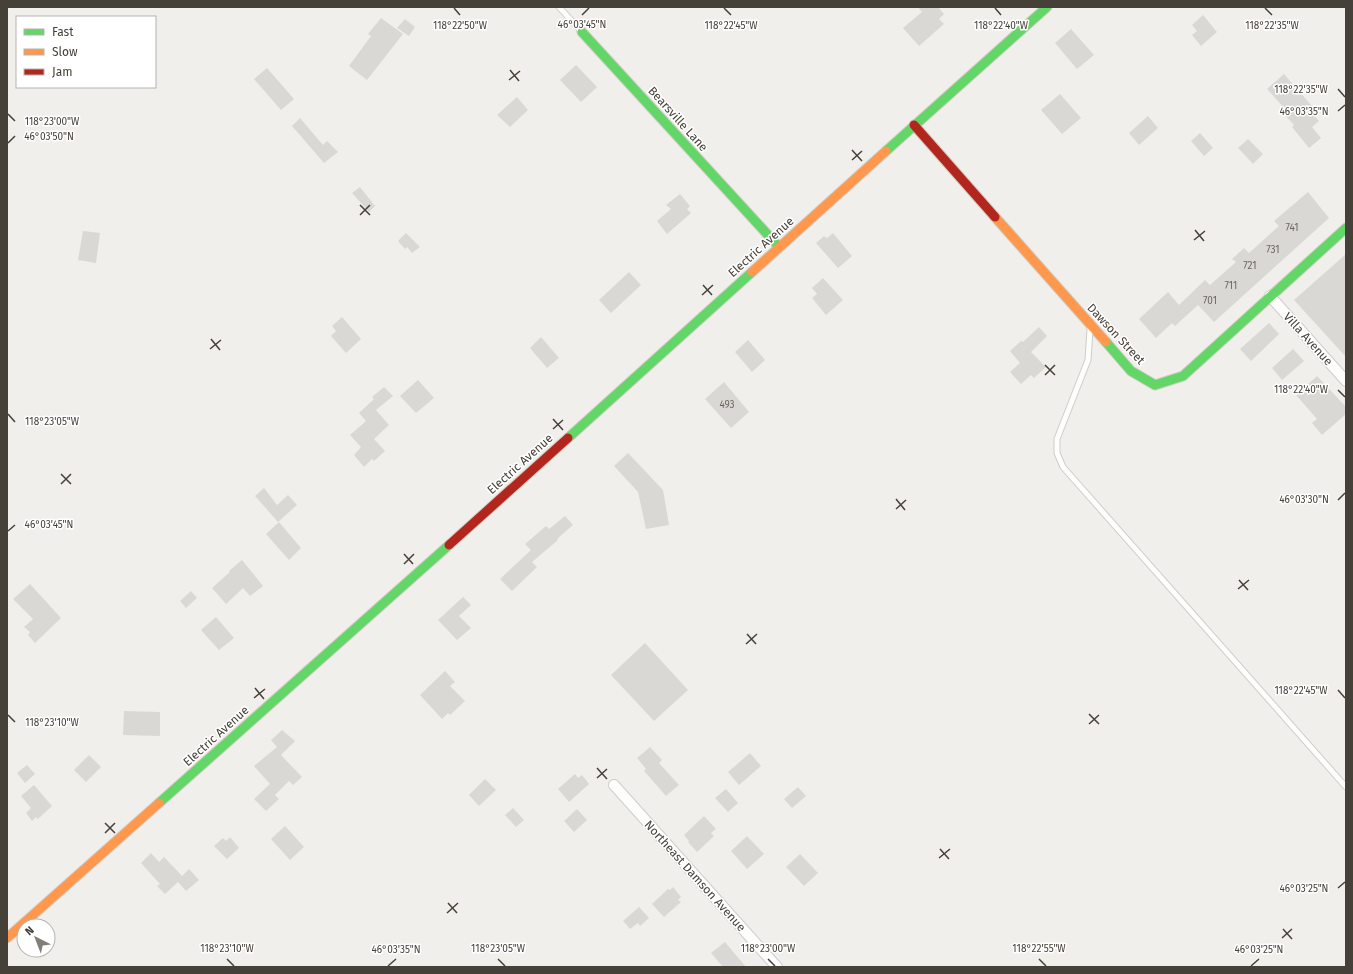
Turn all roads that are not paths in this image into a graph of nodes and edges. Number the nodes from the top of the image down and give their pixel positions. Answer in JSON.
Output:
{"nodes":[{"id":1,"x":559,"y":7,"type":"edge"},
{"id":2,"x":1047,"y":7,"type":"edge"},
{"id":3,"x":582,"y":32,"type":"joint"},
{"id":4,"x":914,"y":125,"type":"junction"},
{"id":5,"x":1346,"y":228,"type":"edge"},
{"id":6,"x":779,"y":247,"type":"junction"},
{"id":7,"x":1270,"y":296,"type":"junction"},
{"id":8,"x":1090,"y":324,"type":"junction"},
{"id":9,"x":1346,"y":381,"type":"edge"},
{"id":10,"x":614,"y":785,"type":"dead end"},
{"id":11,"x":1346,"y":787,"type":"edge"},
{"id":12,"x":7,"y":938,"type":"edge"},
{"id":13,"x":777,"y":967,"type":"edge"}],
"edges":[{"from":1,"to":3,"type":"lane","name":"Bearsville Lane"},
{"from":2,"to":4,"type":"street","name":"Electric Avenue"},
{"from":3,"to":6,"type":"street","name":"Bearsville Lane"},
{"from":4,"to":6,"type":"street","name":"Electric Avenue"},
{"from":4,"to":8,"type":"street","name":"Dawson Street"},
{"from":5,"to":7,"type":"street","name":"Dawson Street"},
{"from":6,"to":12,"type":"street","name":"Electric Avenue"},
{"from":7,"to":8,"type":"street","name":"Dawson Street"},
{"from":7,"to":9,"type":"street","name":"Villa Avenue"},
{"from":8,"to":11,"type":"lane"},
{"from":10,"to":13,"type":"street","name":"Northeast Damson Avenue"}]}
